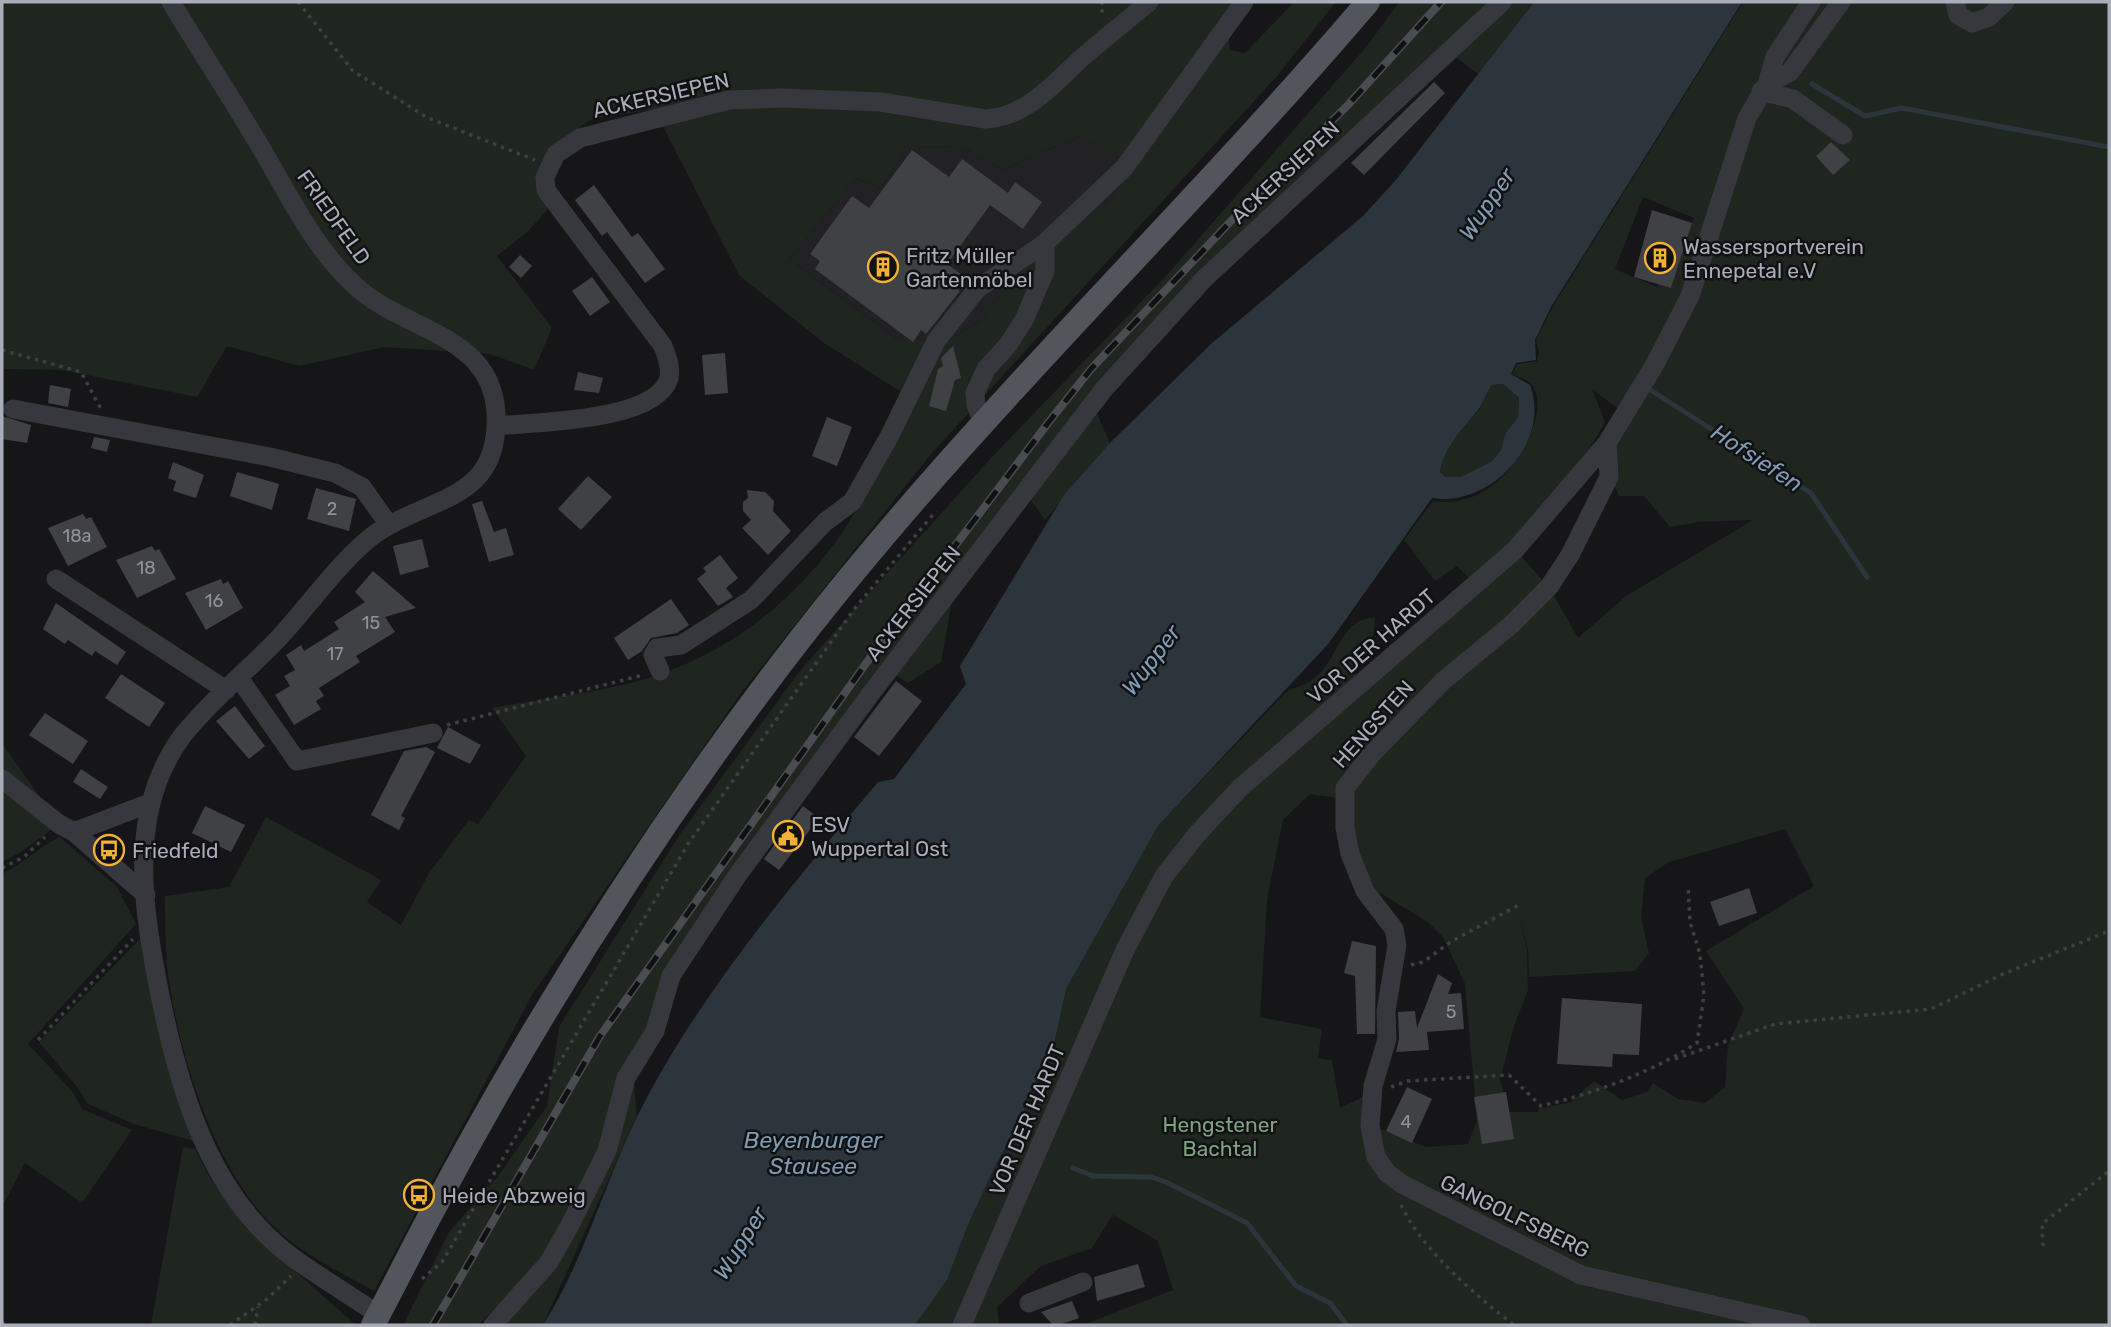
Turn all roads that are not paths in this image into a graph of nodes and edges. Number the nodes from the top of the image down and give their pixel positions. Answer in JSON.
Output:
{"nodes":[{"id":1,"x":172,"y":2,"type":"edge"},
{"id":2,"x":1149,"y":2,"type":"edge"},
{"id":3,"x":1244,"y":2,"type":"edge"},
{"id":4,"x":1368,"y":2,"type":"edge"},
{"id":5,"x":1502,"y":2,"type":"edge"},
{"id":6,"x":1811,"y":2,"type":"edge"},
{"id":7,"x":1841,"y":2,"type":"edge"},
{"id":8,"x":1955,"y":2,"type":"edge"},
{"id":9,"x":2005,"y":2,"type":"edge"},
{"id":10,"x":1764,"y":87,"type":"junction"},
{"id":11,"x":1843,"y":135,"type":"dead end"},
{"id":12,"x":1045,"y":243,"type":"junction"},
{"id":13,"x":13,"y":409,"type":"dead end"},
{"id":14,"x":983,"y":423,"type":"junction"},
{"id":15,"x":496,"y":426,"type":"junction"},
{"id":16,"x":1607,"y":443,"type":"junction"},
{"id":17,"x":389,"y":525,"type":"junction"},
{"id":18,"x":56,"y":579,"type":"dead end"},
{"id":19,"x":660,"y":671,"type":"road end"},
{"id":20,"x":232,"y":684,"type":"junction"},
{"id":21,"x":433,"y":733,"type":"road end"},
{"id":22,"x":2,"y":779,"type":"edge"},
{"id":23,"x":150,"y":803,"type":"junction"},
{"id":24,"x":66,"y":828,"type":"junction"},
{"id":25,"x":146,"y":895,"type":"junction"},
{"id":26,"x":1370,"y":1126,"type":"joint"},
{"id":27,"x":1083,"y":1282,"type":"dead end"},
{"id":28,"x":1028,"y":1303,"type":"dead end"},
{"id":29,"x":376,"y":1320,"type":"edge"},
{"id":30,"x":493,"y":1325,"type":"edge"},
{"id":31,"x":961,"y":1325,"type":"edge"},
{"id":32,"x":1801,"y":1325,"type":"edge"}],
"edges":[{"from":1,"to":15,"type":"street","name":"FRIEDFELD"},
{"from":2,"to":15,"type":"street","name":"ACKERSIEPEN"},
{"from":3,"to":12,"type":"street"},
{"from":4,"to":14,"type":"main road"},
{"from":5,"to":30,"type":"street","name":"ACKERSIEPEN"},
{"from":6,"to":10,"type":"street","name":"VOR DER HARDT"},
{"from":7,"to":10,"type":"street"},
{"from":8,"to":9,"type":"street"},
{"from":10,"to":11,"type":"street"},
{"from":10,"to":16,"type":"street","name":"VOR DER HARDT"},
{"from":12,"to":14,"type":"street"},
{"from":12,"to":19,"type":"street"},
{"from":13,"to":17,"type":"street"},
{"from":14,"to":29,"type":"main road"},
{"from":15,"to":17,"type":"street","name":"FRIEDFELD"},
{"from":16,"to":26,"type":"street","name":"HENGSTEN"},
{"from":16,"to":31,"type":"street","name":"VOR DER HARDT"},
{"from":17,"to":20,"type":"street","name":"FRIEDFELD"},
{"from":18,"to":20,"type":"street"},
{"from":20,"to":21,"type":"street"},
{"from":20,"to":23,"type":"street","name":"FRIEDFELD"},
{"from":22,"to":24,"type":"street"},
{"from":23,"to":24,"type":"street"},
{"from":23,"to":25,"type":"street","name":"FRIEDFELD"},
{"from":24,"to":25,"type":"street"},
{"from":25,"to":29,"type":"street","name":"FRIEDFELD"},
{"from":26,"to":32,"type":"street","name":"GANGOLFSBERG"},
{"from":27,"to":28,"type":"street"}]}
